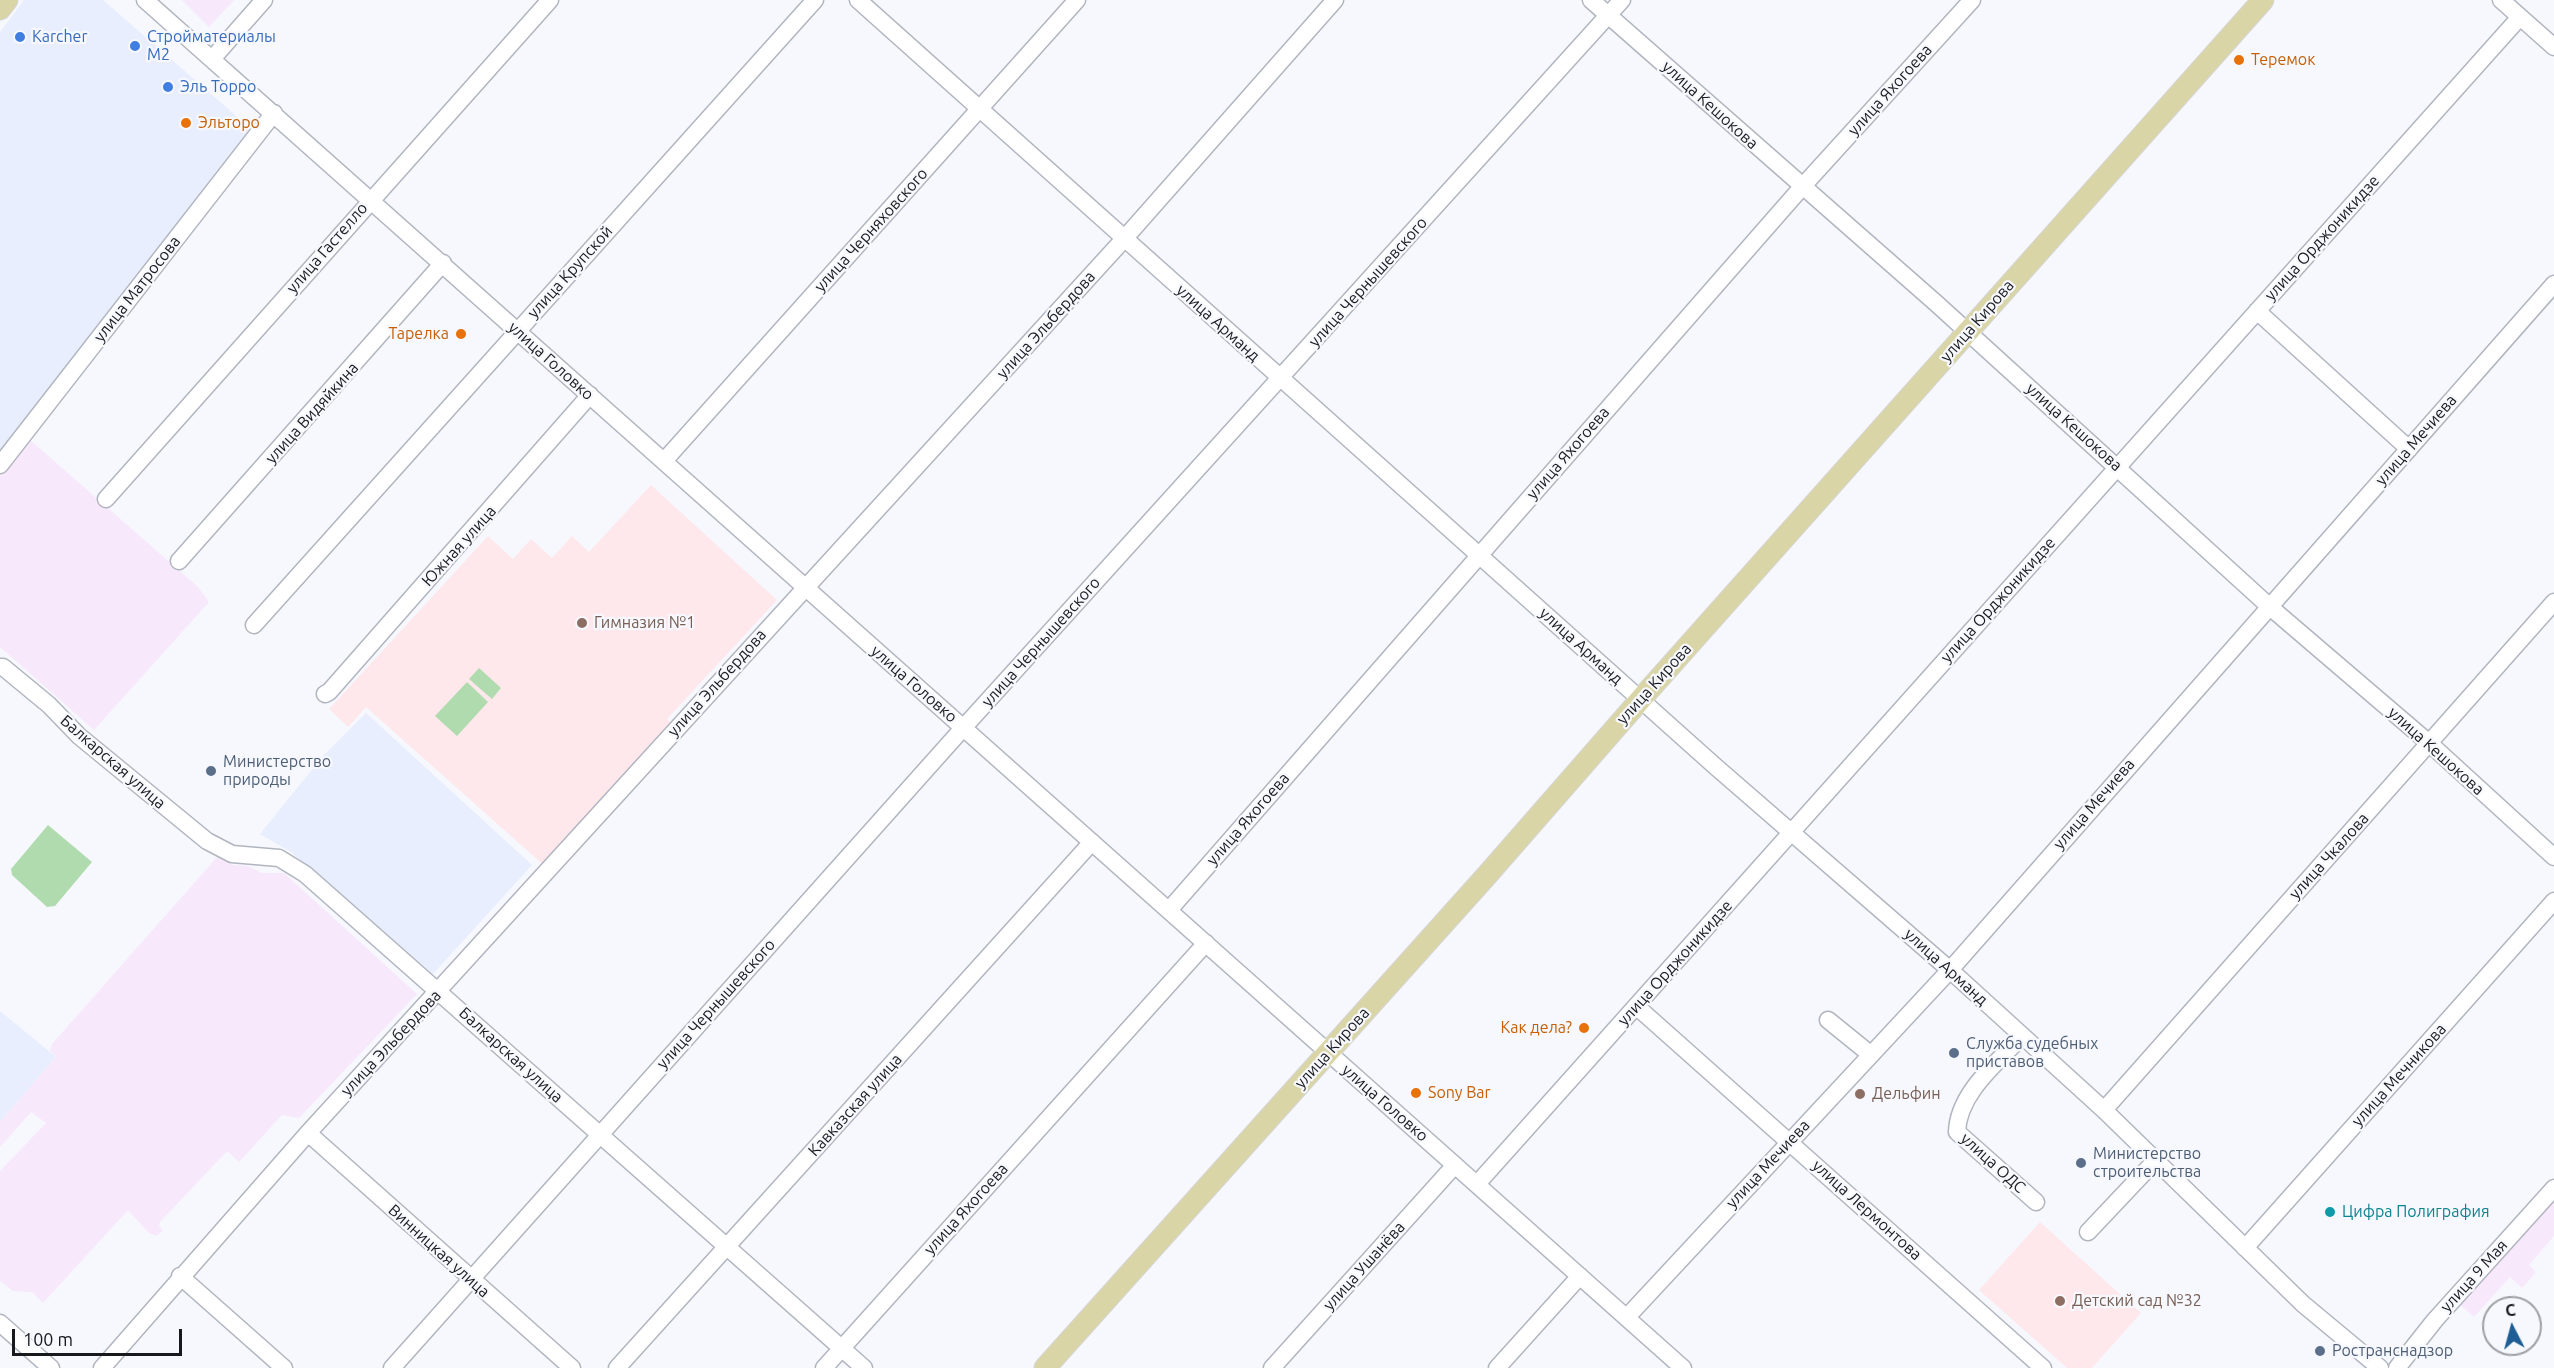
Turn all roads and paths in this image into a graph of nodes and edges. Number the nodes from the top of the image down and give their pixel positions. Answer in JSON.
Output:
{"nodes":[{"id":1,"x":7,"y":0,"type":"edge"},
{"id":2,"x":145,"y":0,"type":"edge"},
{"id":3,"x":264,"y":0,"type":"edge"},
{"id":4,"x":550,"y":0,"type":"edge"},
{"id":5,"x":815,"y":0,"type":"edge"},
{"id":6,"x":858,"y":0,"type":"edge"},
{"id":7,"x":1077,"y":0,"type":"edge"},
{"id":8,"x":1335,"y":0,"type":"edge"},
{"id":9,"x":1592,"y":0,"type":"edge"},
{"id":10,"x":1622,"y":0,"type":"edge"},
{"id":11,"x":1972,"y":0,"type":"edge"},
{"id":12,"x":2263,"y":0,"type":"edge"},
{"id":13,"x":2501,"y":0,"type":"edge"},
{"id":14,"x":0,"y":9,"type":"edge"},
{"id":15,"x":1608,"y":15,"type":"junction"},
{"id":16,"x":2520,"y":17,"type":"junction"},
{"id":17,"x":2554,"y":47,"type":"edge"},
{"id":18,"x":212,"y":59,"type":"junction"},
{"id":19,"x":979,"y":109,"type":"junction"},
{"id":20,"x":274,"y":113,"type":"junction"},
{"id":21,"x":1802,"y":187,"type":"junction"},
{"id":22,"x":370,"y":199,"type":"junction"},
{"id":23,"x":1124,"y":239,"type":"junction"},
{"id":24,"x":443,"y":263,"type":"junction"},
{"id":25,"x":2554,"y":284,"type":"edge"},
{"id":26,"x":2257,"y":311,"type":"junction"},
{"id":27,"x":518,"y":331,"type":"junction"},
{"id":28,"x":1967,"y":331,"type":"junction"},
{"id":29,"x":1281,"y":379,"type":"junction"},
{"id":30,"x":590,"y":395,"type":"junction"},
{"id":31,"x":2409,"y":449,"type":"junction"},
{"id":32,"x":664,"y":460,"type":"junction"},
{"id":33,"x":0,"y":465,"type":"edge"},
{"id":34,"x":2118,"y":467,"type":"junction"},
{"id":35,"x":106,"y":499,"type":"dead end"},
{"id":36,"x":1479,"y":555,"type":"junction"},
{"id":37,"x":179,"y":561,"type":"dead end"},
{"id":38,"x":807,"y":588,"type":"junction"},
{"id":39,"x":2554,"y":602,"type":"edge"},
{"id":40,"x":2270,"y":607,"type":"junction"},
{"id":41,"x":254,"y":625,"type":"dead end"},
{"id":42,"x":0,"y":667,"type":"edge"},
{"id":43,"x":325,"y":694,"type":"dead end"},
{"id":44,"x":1640,"y":700,"type":"junction"},
{"id":45,"x":964,"y":727,"type":"junction"},
{"id":46,"x":2429,"y":743,"type":"junction"},
{"id":47,"x":1791,"y":832,"type":"junction"},
{"id":48,"x":1092,"y":842,"type":"junction"},
{"id":49,"x":2554,"y":857,"type":"edge"},
{"id":50,"x":2554,"y":902,"type":"edge"},
{"id":51,"x":1169,"y":910,"type":"junction"},
{"id":52,"x":1206,"y":943,"type":"junction"},
{"id":53,"x":1950,"y":970,"type":"junction"},
{"id":54,"x":439,"y":991,"type":"junction"},
{"id":55,"x":1636,"y":1006,"type":"junction"},
{"id":56,"x":1828,"y":1020,"type":"dead end"},
{"id":57,"x":2022,"y":1035,"type":"junction"},
{"id":58,"x":1328,"y":1052,"type":"junction"},
{"id":59,"x":1870,"y":1054,"type":"junction"},
{"id":60,"x":2104,"y":1110,"type":"junction"},
{"id":61,"x":308,"y":1133,"type":"junction"},
{"id":62,"x":600,"y":1134,"type":"junction"},
{"id":63,"x":1790,"y":1140,"type":"junction"},
{"id":64,"x":2156,"y":1160,"type":"junction"},
{"id":65,"x":1455,"y":1165,"type":"junction"},
{"id":66,"x":1477,"y":1184,"type":"junction"},
{"id":67,"x":2554,"y":1188,"type":"edge"},
{"id":68,"x":2036,"y":1202,"type":"dead end"},
{"id":69,"x":2088,"y":1232,"type":"dead end"},
{"id":70,"x":728,"y":1247,"type":"junction"},
{"id":71,"x":2245,"y":1248,"type":"junction"},
{"id":72,"x":180,"y":1276,"type":"junction"},
{"id":73,"x":1580,"y":1276,"type":"junction"},
{"id":74,"x":470,"y":1279,"type":"junction"},
{"id":75,"x":1627,"y":1317,"type":"junction"},
{"id":76,"x":0,"y":1323,"type":"edge"},
{"id":77,"x":842,"y":1348,"type":"junction"},
{"id":78,"x":51,"y":1368,"type":"edge"},
{"id":79,"x":102,"y":1368,"type":"edge"},
{"id":80,"x":285,"y":1368,"type":"edge"},
{"id":81,"x":392,"y":1368,"type":"edge"},
{"id":82,"x":572,"y":1368,"type":"edge"},
{"id":83,"x":617,"y":1368,"type":"edge"},
{"id":84,"x":824,"y":1368,"type":"edge"},
{"id":85,"x":864,"y":1368,"type":"edge"},
{"id":86,"x":1045,"y":1368,"type":"edge"},
{"id":87,"x":1272,"y":1368,"type":"edge"},
{"id":88,"x":1497,"y":1368,"type":"edge"},
{"id":89,"x":1683,"y":1368,"type":"edge"},
{"id":90,"x":2043,"y":1368,"type":"edge"},
{"id":91,"x":2380,"y":1368,"type":"edge"},
{"id":92,"x":2397,"y":1368,"type":"edge"}],
"edges":[{"from":1,"to":14,"type":"main road"},
{"from":2,"to":18,"type":"street","name":"улица Головко"},
{"from":3,"to":18,"type":"street"},
{"from":4,"to":22,"type":"street","name":"улица Гастелло"},
{"from":5,"to":27,"type":"street","name":"улица Крупской"},
{"from":6,"to":19,"type":"street","name":"улица Арманд"},
{"from":7,"to":19,"type":"street","name":"улица Черняховского"},
{"from":8,"to":23,"type":"street","name":"улица Эльбердова"},
{"from":9,"to":15,"type":"street","name":"улица Кешокова"},
{"from":10,"to":15,"type":"street","name":"улица Чернышевского"},
{"from":11,"to":21,"type":"street","name":"улица Яхогоева"},
{"from":12,"to":28,"type":"main road","name":"улица Кирова"},
{"from":13,"to":16,"type":"street"},
{"from":15,"to":21,"type":"street","name":"улица Кешокова"},
{"from":15,"to":29,"type":"street","name":"улица Чернышевского"},
{"from":16,"to":17,"type":"street"},
{"from":16,"to":26,"type":"street","name":"улица Орджоникидзе"},
{"from":18,"to":20,"type":"street","name":"улица Головко"},
{"from":19,"to":23,"type":"street","name":"улица Арманд"},
{"from":19,"to":32,"type":"street","name":"улица Черняховского"},
{"from":20,"to":22,"type":"street","name":"улица Головко"},
{"from":20,"to":33,"type":"street","name":"улица Матросова"},
{"from":21,"to":28,"type":"street","name":"улица Кешокова"},
{"from":21,"to":36,"type":"street","name":"улица Яхогоева"},
{"from":22,"to":24,"type":"street","name":"улица Головко"},
{"from":22,"to":35,"type":"street","name":"улица Гастелло"},
{"from":23,"to":29,"type":"street","name":"улица Арманд"},
{"from":23,"to":38,"type":"street","name":"улица Эльбердова"},
{"from":24,"to":27,"type":"street","name":"улица Головко"},
{"from":24,"to":37,"type":"street","name":"улица Видяйкина"},
{"from":25,"to":31,"type":"street","name":"улица Мечиева"},
{"from":26,"to":31,"type":"street"},
{"from":26,"to":34,"type":"street","name":"улица Орджоникидзе"},
{"from":27,"to":30,"type":"street","name":"улица Головко"},
{"from":27,"to":41,"type":"street","name":"улица Крупской"},
{"from":28,"to":34,"type":"street","name":"улица Кешокова"},
{"from":28,"to":44,"type":"main road","name":"улица Кирова"},
{"from":29,"to":36,"type":"street","name":"улица Арманд"},
{"from":29,"to":45,"type":"street","name":"улица Чернышевского"},
{"from":30,"to":32,"type":"street","name":"улица Головко"},
{"from":30,"to":43,"type":"street","name":"Южная улица"},
{"from":31,"to":40,"type":"street","name":"улица Мечиева"},
{"from":32,"to":38,"type":"street","name":"улица Головко"},
{"from":34,"to":40,"type":"street","name":"улица Кешокова"},
{"from":34,"to":47,"type":"street","name":"улица Орджоникидзе"},
{"from":36,"to":44,"type":"street","name":"улица Арманд"},
{"from":36,"to":51,"type":"street","name":"улица Яхогоева"},
{"from":38,"to":45,"type":"street","name":"улица Головко"},
{"from":38,"to":54,"type":"street","name":"улица Эльбердова"},
{"from":39,"to":46,"type":"street","name":"улица Чкалова"},
{"from":40,"to":46,"type":"street","name":"улица Кешокова"},
{"from":40,"to":53,"type":"street","name":"улица Мечиева"},
{"from":42,"to":54,"type":"street","name":"Балкарская улица"},
{"from":44,"to":47,"type":"street","name":"улица Арманд"},
{"from":44,"to":58,"type":"main road","name":"улица Кирова"},
{"from":45,"to":48,"type":"street","name":"улица Головко"},
{"from":45,"to":62,"type":"street","name":"улица Чернышевского"},
{"from":46,"to":49,"type":"street","name":"улица Кешокова"},
{"from":46,"to":60,"type":"street","name":"улица Чкалова"},
{"from":47,"to":53,"type":"street","name":"улица Арманд"},
{"from":47,"to":55,"type":"street","name":"улица Орджоникидзе"},
{"from":48,"to":51,"type":"street","name":"улица Головко"},
{"from":48,"to":70,"type":"street","name":"Кавказская улица"},
{"from":50,"to":71,"type":"street","name":"улица Мечникова"},
{"from":51,"to":52,"type":"street","name":"улица Головко"},
{"from":52,"to":58,"type":"street","name":"улица Головко"},
{"from":52,"to":77,"type":"street","name":"улица Яхогоева"},
{"from":53,"to":57,"type":"street","name":"улица Арманд"},
{"from":53,"to":59,"type":"street","name":"улица Мечиева"},
{"from":54,"to":61,"type":"street","name":"улица Эльбердова"},
{"from":54,"to":62,"type":"street","name":"Балкарская улица"},
{"from":55,"to":63,"type":"street","name":"улица Лермонтова"},
{"from":55,"to":66,"type":"street","name":"улица Орджоникидзе"},
{"from":56,"to":59,"type":"street"},
{"from":57,"to":60,"type":"street","name":"улица Арманд"},
{"from":57,"to":68,"type":"street","name":"улица ОДС"},
{"from":58,"to":65,"type":"street","name":"улица Головко"},
{"from":58,"to":86,"type":"main road","name":"улица Кирова"},
{"from":59,"to":63,"type":"street","name":"улица Мечиева"},
{"from":60,"to":64,"type":"street","name":"улица Арманд"},
{"from":61,"to":72,"type":"street","name":"улица Эльбердова"},
{"from":61,"to":74,"type":"street","name":"Винницкая улица"},
{"from":62,"to":70,"type":"street","name":"Балкарская улица"},
{"from":62,"to":74,"type":"street","name":"улица Чернышевского"},
{"from":63,"to":75,"type":"street","name":"улица Мечиева"},
{"from":63,"to":90,"type":"street","name":"улица Лермонтова"},
{"from":64,"to":69,"type":"street"},
{"from":64,"to":71,"type":"street","name":"улица Арманд"},
{"from":65,"to":66,"type":"street","name":"улица Головко"},
{"from":65,"to":87,"type":"street","name":"улица Ушанёва"},
{"from":66,"to":73,"type":"street","name":"улица Головко"},
{"from":67,"to":92,"type":"street","name":"улица 9 Мая"},
{"from":70,"to":77,"type":"street","name":"Балкарская улица"},
{"from":70,"to":83,"type":"street","name":"Кавказская улица"},
{"from":71,"to":91,"type":"street","name":"улица Арманд"},
{"from":72,"to":79,"type":"street","name":"улица Эльбердова"},
{"from":72,"to":80,"type":"street"},
{"from":73,"to":75,"type":"street","name":"улица Головко"},
{"from":73,"to":88,"type":"street"},
{"from":74,"to":81,"type":"street","name":"улица Чернышевского"},
{"from":74,"to":82,"type":"street","name":"Винницкая улица"},
{"from":75,"to":89,"type":"street","name":"улица Головко"},
{"from":76,"to":78,"type":"street"},
{"from":77,"to":84,"type":"street","name":"улица Яхогоева"},
{"from":77,"to":85,"type":"street","name":"Балкарская улица"}]}
